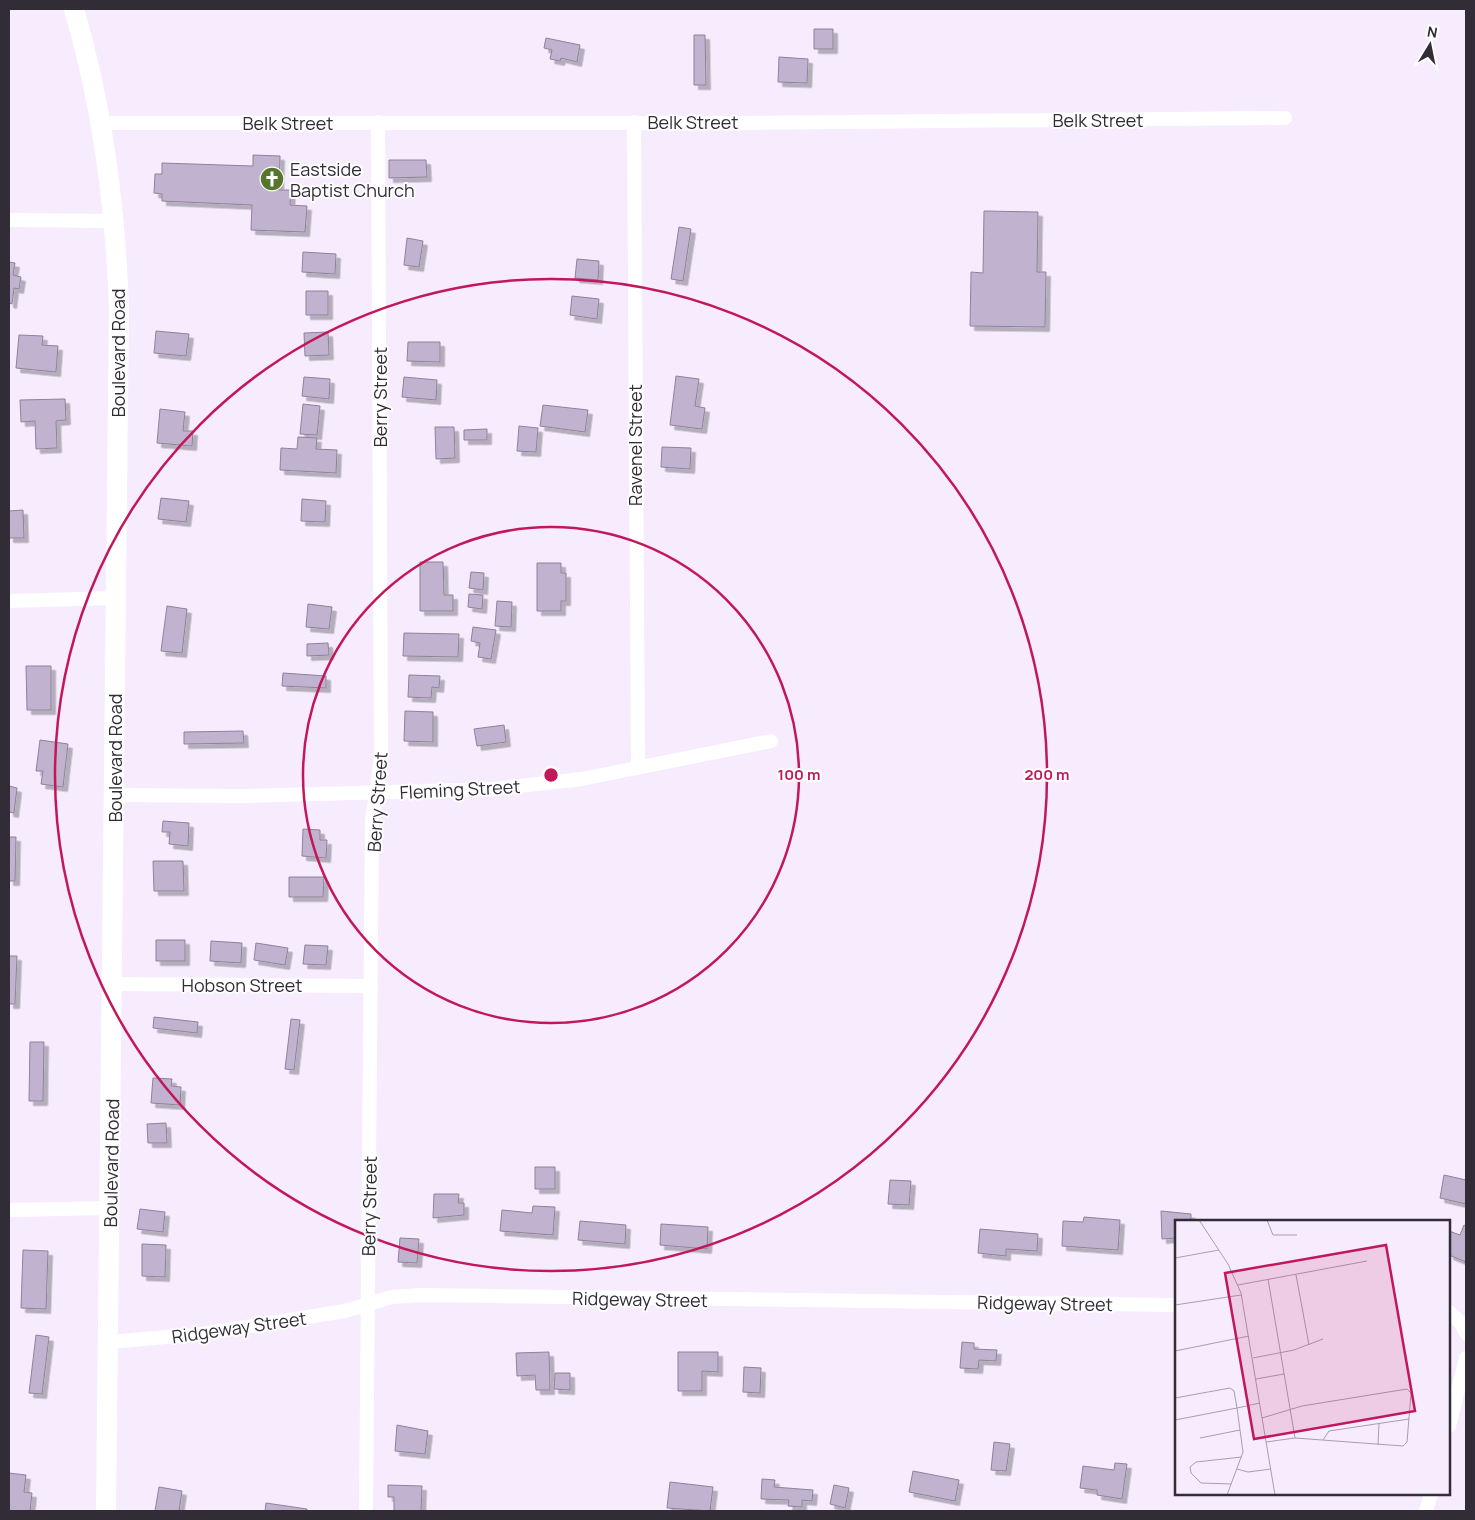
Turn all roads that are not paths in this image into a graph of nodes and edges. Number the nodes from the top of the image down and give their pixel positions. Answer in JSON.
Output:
{"nodes":[{"id":1,"x":74,"y":9,"type":"edge"},
{"id":2,"x":1285,"y":118,"type":"dead end"},
{"id":3,"x":378,"y":122,"type":"junction"},
{"id":4,"x":634,"y":122,"type":"junction"},
{"id":5,"x":101,"y":123,"type":"junction"},
{"id":6,"x":9,"y":220,"type":"edge"},
{"id":7,"x":114,"y":220,"type":"junction"},
{"id":8,"x":116,"y":598,"type":"junction"},
{"id":9,"x":9,"y":601,"type":"edge"},
{"id":10,"x":771,"y":741,"type":"dead end"},
{"id":11,"x":638,"y":768,"type":"junction"},
{"id":12,"x":376,"y":792,"type":"junction"},
{"id":13,"x":114,"y":795,"type":"junction"},
{"id":14,"x":112,"y":984,"type":"junction"},
{"id":15,"x":371,"y":986,"type":"junction"},
{"id":16,"x":110,"y":1208,"type":"junction"},
{"id":17,"x":9,"y":1210,"type":"edge"},
{"id":18,"x":368,"y":1304,"type":"junction"},
{"id":19,"x":1175,"y":1305,"type":"edge"},
{"id":20,"x":1450,"y":1313,"type":"edge"},
{"id":21,"x":1464,"y":1328,"type":"edge"},
{"id":22,"x":109,"y":1342,"type":"junction"},
{"id":23,"x":1466,"y":1358,"type":"edge"},
{"id":24,"x":1450,"y":1422,"type":"edge"},
{"id":25,"x":1431,"y":1495,"type":"edge"},
{"id":26,"x":106,"y":1511,"type":"edge"},
{"id":27,"x":366,"y":1511,"type":"edge"},
{"id":28,"x":1426,"y":1511,"type":"edge"}],
"edges":[{"from":1,"to":5,"type":"street","name":"Boulevard Road"},
{"from":2,"to":4,"type":"street","name":"Belk Street"},
{"from":3,"to":4,"type":"street","name":"Belk Street"},
{"from":3,"to":5,"type":"street","name":"Belk Street"},
{"from":3,"to":12,"type":"street","name":"Berry Street"},
{"from":4,"to":11,"type":"street","name":"Ravenel Street"},
{"from":5,"to":7,"type":"street","name":"Boulevard Road"},
{"from":6,"to":7,"type":"street"},
{"from":7,"to":8,"type":"street","name":"Boulevard Road"},
{"from":8,"to":9,"type":"street"},
{"from":8,"to":13,"type":"street","name":"Boulevard Road"},
{"from":10,"to":11,"type":"street","name":"Fleming Street"},
{"from":11,"to":12,"type":"street","name":"Fleming Street"},
{"from":12,"to":13,"type":"street","name":"Fleming Street"},
{"from":12,"to":15,"type":"street","name":"Berry Street"},
{"from":13,"to":14,"type":"street","name":"Boulevard Road"},
{"from":14,"to":15,"type":"street","name":"Hobson Street"},
{"from":14,"to":16,"type":"street","name":"Boulevard Road"},
{"from":15,"to":18,"type":"street","name":"Berry Street"},
{"from":16,"to":17,"type":"street"},
{"from":16,"to":22,"type":"street","name":"Boulevard Road"},
{"from":18,"to":19,"type":"street","name":"Ridgeway Street"},
{"from":18,"to":22,"type":"street","name":"Ridgeway Street"},
{"from":18,"to":27,"type":"street","name":"Berry Street"},
{"from":20,"to":21,"type":"street"},
{"from":22,"to":26,"type":"street","name":"Boulevard Road"},
{"from":23,"to":24,"type":"street"},
{"from":25,"to":28,"type":"street"}]}
